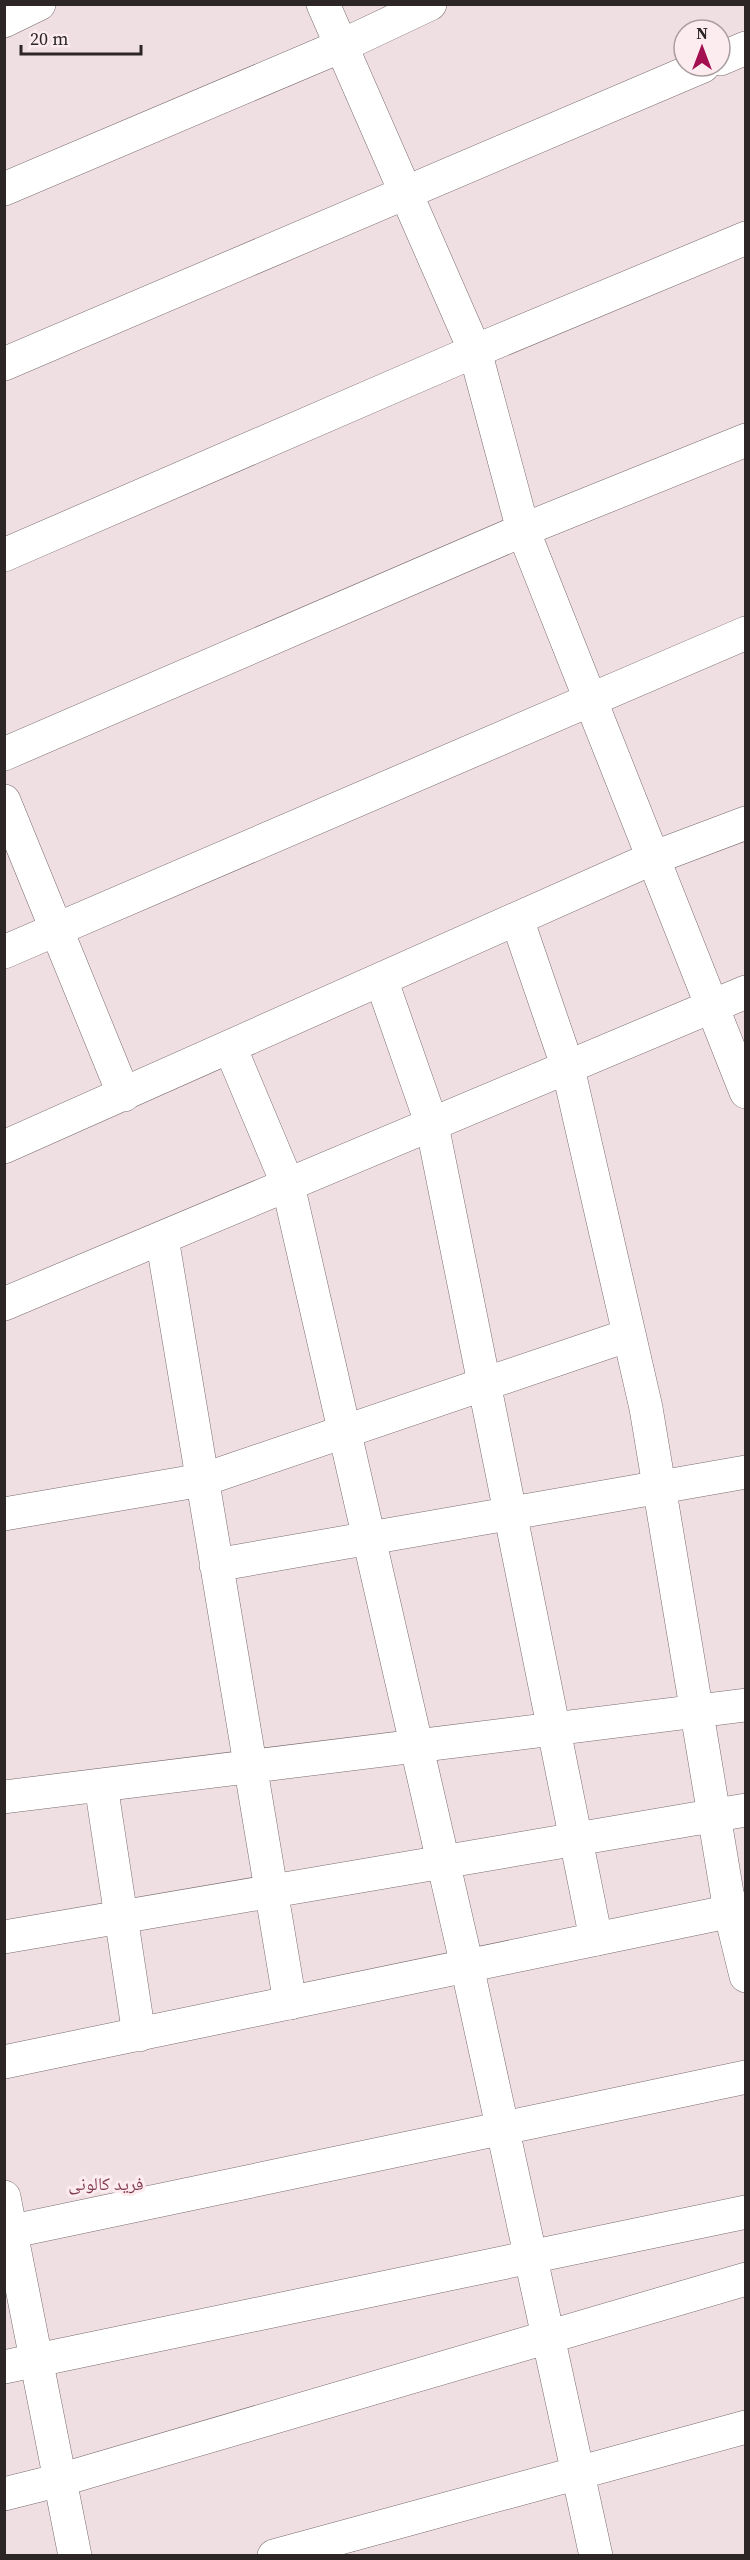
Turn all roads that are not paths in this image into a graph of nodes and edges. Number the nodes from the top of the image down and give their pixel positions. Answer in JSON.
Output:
{"nodes":[{"id":1,"x":39,"y":4,"type":"edge"},
{"id":2,"x":324,"y":4,"type":"edge"},
{"id":3,"x":430,"y":4,"type":"edge"},
{"id":4,"x":4,"y":21,"type":"edge"},
{"id":5,"x":341,"y":46,"type":"junction"},
{"id":6,"x":746,"y":48,"type":"edge"},
{"id":7,"x":732,"y":54,"type":"edge"},
{"id":8,"x":675,"y":78,"type":"edge"},
{"id":9,"x":4,"y":189,"type":"edge"},
{"id":10,"x":404,"y":194,"type":"junction"},
{"id":11,"x":746,"y":238,"type":"edge"},
{"id":12,"x":475,"y":351,"type":"junction"},
{"id":13,"x":4,"y":364,"type":"edge"},
{"id":14,"x":746,"y":440,"type":"edge"},
{"id":15,"x":523,"y":530,"type":"junction"},
{"id":16,"x":4,"y":555,"type":"edge"},
{"id":17,"x":746,"y":633,"type":"edge"},
{"id":18,"x":590,"y":699,"type":"junction"},
{"id":19,"x":4,"y":754,"type":"edge"},
{"id":20,"x":4,"y":801,"type":"edge"},
{"id":21,"x":746,"y":823,"type":"edge"},
{"id":22,"x":653,"y":858,"type":"junction"},
{"id":23,"x":517,"y":919,"type":"junction"},
{"id":24,"x":57,"y":930,"type":"junction"},
{"id":25,"x":4,"y":952,"type":"edge"},
{"id":26,"x":381,"y":979,"type":"junction"},
{"id":27,"x":746,"y":992,"type":"edge"},
{"id":28,"x":712,"y":1007,"type":"junction"},
{"id":29,"x":230,"y":1047,"type":"junction"},
{"id":30,"x":568,"y":1068,"type":"junction"},
{"id":31,"x":746,"y":1092,"type":"edge"},
{"id":32,"x":124,"y":1095,"type":"junction"},
{"id":33,"x":432,"y":1125,"type":"junction"},
{"id":34,"x":4,"y":1147,"type":"edge"},
{"id":35,"x":288,"y":1185,"type":"junction"},
{"id":36,"x":162,"y":1238,"type":"junction"},
{"id":37,"x":4,"y":1304,"type":"edge"},
{"id":38,"x":629,"y":1335,"type":"junction"},
{"id":39,"x":484,"y":1384,"type":"junction"},
{"id":40,"x":345,"y":1432,"type":"junction"},
{"id":41,"x":746,"y":1472,"type":"edge"},
{"id":42,"x":202,"y":1480,"type":"junction"},
{"id":43,"x":659,"y":1487,"type":"junction"},
{"id":44,"x":510,"y":1513,"type":"junction"},
{"id":45,"x":4,"y":1514,"type":"edge"},
{"id":46,"x":369,"y":1538,"type":"junction"},
{"id":47,"x":216,"y":1565,"type":"junction"},
{"id":48,"x":746,"y":1705,"type":"edge"},
{"id":49,"x":697,"y":1711,"type":"junction"},
{"id":50,"x":553,"y":1729,"type":"junction"},
{"id":51,"x":416,"y":1745,"type":"junction"},
{"id":52,"x":250,"y":1766,"type":"junction"},
{"id":53,"x":101,"y":1785,"type":"junction"},
{"id":54,"x":4,"y":1797,"type":"edge"},
{"id":55,"x":730,"y":1812,"type":"edge"},
{"id":56,"x":576,"y":1839,"type":"junction"},
{"id":57,"x":442,"y":1862,"type":"junction"},
{"id":58,"x":271,"y":1891,"type":"junction"},
{"id":59,"x":738,"y":1910,"type":"edge"},
{"id":60,"x":121,"y":1917,"type":"junction"},
{"id":61,"x":4,"y":1937,"type":"edge"},
{"id":62,"x":596,"y":1939,"type":"junction"},
{"id":63,"x":467,"y":1966,"type":"junction"},
{"id":64,"x":746,"y":1976,"type":"edge"},
{"id":65,"x":290,"y":2003,"type":"junction"},
{"id":66,"x":139,"y":2035,"type":"junction"},
{"id":67,"x":4,"y":2062,"type":"edge"},
{"id":68,"x":746,"y":2077,"type":"edge"},
{"id":69,"x":502,"y":2128,"type":"junction"},
{"id":70,"x":4,"y":2197,"type":"edge"},
{"id":71,"x":746,"y":2212,"type":"edge"},
{"id":72,"x":8,"y":2232,"type":"edge"},
{"id":73,"x":531,"y":2258,"type":"junction"},
{"id":74,"x":746,"y":2279,"type":"edge"},
{"id":75,"x":548,"y":2337,"type":"junction"},
{"id":76,"x":37,"y":2361,"type":"junction"},
{"id":77,"x":4,"y":2367,"type":"edge"},
{"id":78,"x":746,"y":2427,"type":"edge"},
{"id":79,"x":578,"y":2472,"type":"junction"},
{"id":80,"x":60,"y":2480,"type":"junction"},
{"id":81,"x":4,"y":2494,"type":"edge"},
{"id":82,"x":75,"y":2556,"type":"edge"},
{"id":83,"x":274,"y":2556,"type":"edge"},
{"id":84,"x":596,"y":2556,"type":"edge"}],
"edges":[{"from":1,"to":4,"type":"street"},
{"from":2,"to":5,"type":"street"},
{"from":3,"to":5,"type":"street"},
{"from":5,"to":9,"type":"street"},
{"from":5,"to":10,"type":"street"},
{"from":6,"to":7,"type":"street"},
{"from":8,"to":10,"type":"street"},
{"from":10,"to":12,"type":"street"},
{"from":10,"to":13,"type":"street"},
{"from":11,"to":12,"type":"street"},
{"from":12,"to":15,"type":"street"},
{"from":12,"to":16,"type":"street"},
{"from":14,"to":15,"type":"street"},
{"from":15,"to":18,"type":"street"},
{"from":15,"to":19,"type":"street"},
{"from":17,"to":18,"type":"street"},
{"from":18,"to":22,"type":"street"},
{"from":18,"to":24,"type":"street"},
{"from":20,"to":24,"type":"street"},
{"from":21,"to":22,"type":"street"},
{"from":22,"to":23,"type":"street"},
{"from":22,"to":28,"type":"street"},
{"from":23,"to":26,"type":"street"},
{"from":23,"to":30,"type":"street"},
{"from":24,"to":25,"type":"street"},
{"from":24,"to":32,"type":"street"},
{"from":26,"to":29,"type":"street"},
{"from":26,"to":33,"type":"street"},
{"from":27,"to":28,"type":"street"},
{"from":28,"to":30,"type":"street"},
{"from":28,"to":31,"type":"street"},
{"from":29,"to":32,"type":"street"},
{"from":29,"to":35,"type":"street"},
{"from":30,"to":33,"type":"street"},
{"from":30,"to":38,"type":"street"},
{"from":32,"to":34,"type":"street"},
{"from":33,"to":35,"type":"street"},
{"from":33,"to":39,"type":"street"},
{"from":35,"to":36,"type":"street"},
{"from":35,"to":40,"type":"street"},
{"from":36,"to":37,"type":"street"},
{"from":36,"to":42,"type":"street"},
{"from":38,"to":39,"type":"street"},
{"from":38,"to":43,"type":"street"},
{"from":39,"to":40,"type":"street"},
{"from":39,"to":44,"type":"street"},
{"from":40,"to":42,"type":"street"},
{"from":40,"to":46,"type":"street"},
{"from":41,"to":43,"type":"street"},
{"from":42,"to":45,"type":"street"},
{"from":42,"to":47,"type":"street"},
{"from":43,"to":44,"type":"street"},
{"from":43,"to":49,"type":"street"},
{"from":44,"to":46,"type":"street"},
{"from":44,"to":50,"type":"street"},
{"from":46,"to":47,"type":"street"},
{"from":46,"to":51,"type":"street"},
{"from":47,"to":52,"type":"street"},
{"from":48,"to":49,"type":"street"},
{"from":49,"to":50,"type":"street"},
{"from":49,"to":55,"type":"street"},
{"from":50,"to":51,"type":"street"},
{"from":50,"to":56,"type":"street"},
{"from":51,"to":52,"type":"street"},
{"from":51,"to":57,"type":"street"},
{"from":52,"to":53,"type":"street"},
{"from":52,"to":58,"type":"street"},
{"from":53,"to":54,"type":"street"},
{"from":53,"to":60,"type":"street"},
{"from":55,"to":56,"type":"street"},
{"from":55,"to":59,"type":"street"},
{"from":56,"to":57,"type":"street"},
{"from":56,"to":62,"type":"street"},
{"from":57,"to":58,"type":"street"},
{"from":57,"to":63,"type":"street"},
{"from":58,"to":60,"type":"street"},
{"from":58,"to":65,"type":"street"},
{"from":59,"to":62,"type":"street"},
{"from":59,"to":64,"type":"street"},
{"from":60,"to":61,"type":"street"},
{"from":60,"to":66,"type":"street"},
{"from":62,"to":63,"type":"street"},
{"from":63,"to":65,"type":"street"},
{"from":63,"to":69,"type":"street"},
{"from":65,"to":66,"type":"street"},
{"from":66,"to":67,"type":"street"},
{"from":68,"to":69,"type":"street"},
{"from":69,"to":72,"type":"street"},
{"from":69,"to":73,"type":"street"},
{"from":70,"to":72,"type":"street"},
{"from":71,"to":73,"type":"street"},
{"from":72,"to":76,"type":"street"},
{"from":73,"to":75,"type":"street"},
{"from":73,"to":76,"type":"street"},
{"from":74,"to":75,"type":"street"},
{"from":75,"to":79,"type":"street"},
{"from":75,"to":80,"type":"street"},
{"from":76,"to":77,"type":"street"},
{"from":76,"to":80,"type":"street"},
{"from":78,"to":79,"type":"street"},
{"from":79,"to":83,"type":"street"},
{"from":79,"to":84,"type":"street"},
{"from":80,"to":81,"type":"street"},
{"from":80,"to":82,"type":"street"}]}
